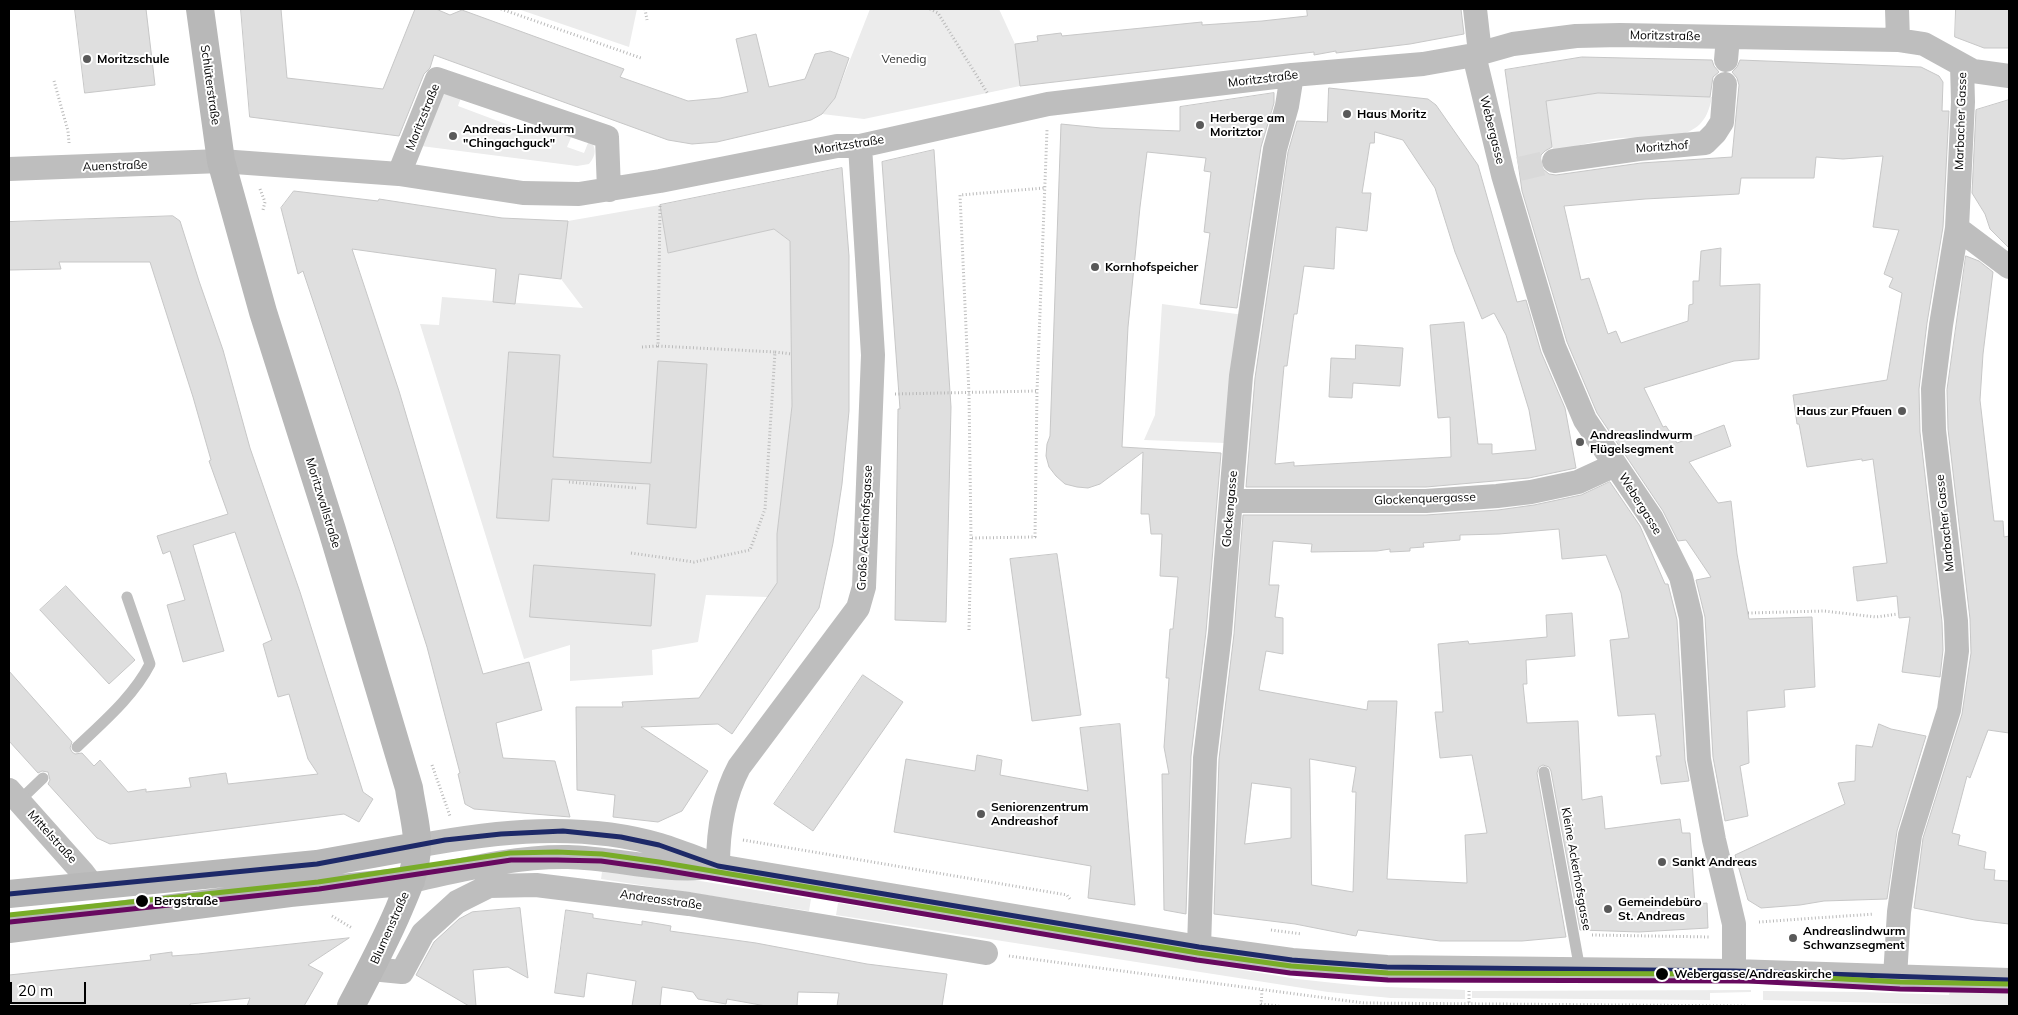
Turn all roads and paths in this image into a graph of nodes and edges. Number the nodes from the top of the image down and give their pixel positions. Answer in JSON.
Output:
{"nodes":[{"id":1,"x":200,"y":9,"type":"edge"},
{"id":2,"x":501,"y":9,"type":"edge"},
{"id":3,"x":645,"y":9,"type":"edge"},
{"id":4,"x":930,"y":9,"type":"edge"},
{"id":5,"x":1475,"y":9,"type":"edge"},
{"id":6,"x":1897,"y":9,"type":"edge"},
{"id":7,"x":647,"y":20,"type":"dead end"},
{"id":8,"x":1898,"y":40,"type":"junction"},
{"id":9,"x":1477,"y":54,"type":"junction"},
{"id":10,"x":642,"y":58,"type":"dead end"},
{"id":11,"x":1962,"y":65,"type":"junction"},
{"id":12,"x":1292,"y":75,"type":"junction"},
{"id":13,"x":2009,"y":76,"type":"edge"},
{"id":14,"x":54,"y":81,"type":"dead end"},
{"id":15,"x":1725,"y":84,"type":"dead end"},
{"id":16,"x":1048,"y":104,"type":"junction"},
{"id":17,"x":993,"y":116,"type":"junction"},
{"id":18,"x":860,"y":146,"type":"junction"},
{"id":19,"x":1554,"y":161,"type":"tunnel mouth"},
{"id":20,"x":220,"y":162,"type":"junction"},
{"id":21,"x":251,"y":162,"type":"junction"},
{"id":22,"x":69,"y":167,"type":"junction"},
{"id":23,"x":9,"y":169,"type":"edge"},
{"id":24,"x":399,"y":174,"type":"junction"},
{"id":25,"x":660,"y":181,"type":"junction"},
{"id":26,"x":1044,"y":188,"type":"junction"},
{"id":27,"x":609,"y":190,"type":"junction"},
{"id":28,"x":262,"y":219,"type":"dead end"},
{"id":29,"x":1957,"y":228,"type":"junction"},
{"id":30,"x":2009,"y":267,"type":"edge"},
{"id":31,"x":658,"y":346,"type":"junction"},
{"id":32,"x":642,"y":347,"type":"dead end"},
{"id":33,"x":775,"y":352,"type":"junction"},
{"id":34,"x":792,"y":354,"type":"dead end"},
{"id":35,"x":1037,"y":391,"type":"junction"},
{"id":36,"x":872,"y":394,"type":"junction"},
{"id":37,"x":969,"y":394,"type":"junction"},
{"id":38,"x":1615,"y":466,"type":"junction"},
{"id":39,"x":569,"y":482,"type":"dead end"},
{"id":40,"x":636,"y":488,"type":"dead end"},
{"id":41,"x":1231,"y":501,"type":"junction"},
{"id":42,"x":971,"y":538,"type":"junction"},
{"id":43,"x":631,"y":552,"type":"dead end"},
{"id":44,"x":127,"y":597,"type":"dead end"},
{"id":45,"x":1748,"y":613,"type":"dead end"},
{"id":46,"x":1898,"y":614,"type":"dead end"},
{"id":47,"x":969,"y":630,"type":"dead end"},
{"id":48,"x":77,"y":747,"type":"dead end"},
{"id":49,"x":432,"y":764,"type":"dead end"},
{"id":50,"x":1544,"y":772,"type":"dead end"},
{"id":51,"x":43,"y":778,"type":"dead end"},
{"id":52,"x":14,"y":795,"type":"edge"},
{"id":53,"x":459,"y":818,"type":"dead end"},
{"id":54,"x":719,"y":835,"type":"junction"},
{"id":55,"x":417,"y":846,"type":"junction"},
{"id":56,"x":718,"y":866,"type":"junction"},
{"id":57,"x":411,"y":881,"type":"junction"},
{"id":58,"x":93,"y":886,"type":"junction"},
{"id":59,"x":9,"y":894,"type":"edge"},
{"id":60,"x":1071,"y":900,"type":"dead end"},
{"id":61,"x":1899,"y":912,"type":"junction"},
{"id":62,"x":328,"y":914,"type":"dead end"},
{"id":63,"x":1734,"y":924,"type":"junction"},
{"id":64,"x":352,"y":928,"type":"dead end"},
{"id":65,"x":9,"y":929,"type":"edge"},
{"id":66,"x":1574,"y":939,"type":"junction"},
{"id":67,"x":1199,"y":948,"type":"junction"},
{"id":68,"x":986,"y":953,"type":"dead end"},
{"id":69,"x":371,"y":969,"type":"junction"},
{"id":70,"x":1580,"y":970,"type":"junction"},
{"id":71,"x":1734,"y":971,"type":"junction"},
{"id":72,"x":1894,"y":977,"type":"junction"},
{"id":73,"x":2009,"y":980,"type":"edge"},
{"id":74,"x":1262,"y":990,"type":"dead end"},
{"id":75,"x":1468,"y":990,"type":"dead end"},
{"id":76,"x":1469,"y":1005,"type":"dead end"},
{"id":77,"x":352,"y":1006,"type":"edge"},
{"id":78,"x":1279,"y":1006,"type":"edge"}],
"edges":[{"from":1,"to":20,"type":"main road","name":"Schlüterstraße"},
{"from":2,"to":10,"type":"path"},
{"from":3,"to":7,"type":"path"},
{"from":4,"to":17,"type":"path"},
{"from":5,"to":9,"type":"street"},
{"from":6,"to":8,"type":"street"},
{"from":8,"to":9,"type":"street","name":"Moritzstraße"},
{"from":8,"to":11,"type":"street","name":"Moritzstraße"},
{"from":9,"to":12,"type":"street","name":"Moritzstraße"},
{"from":9,"to":38,"type":"street","name":"Webergasse"},
{"from":11,"to":13,"type":"street"},
{"from":11,"to":29,"type":"street","name":"Marbacher Gasse"},
{"from":12,"to":16,"type":"street","name":"Moritzstraße"},
{"from":12,"to":41,"type":"street","name":"Glockengasse"},
{"from":14,"to":22,"type":"path"},
{"from":15,"to":19,"type":"street","name":"Moritzhof"},
{"from":16,"to":17,"type":"street","name":"Moritzstraße"},
{"from":16,"to":26,"type":"path"},
{"from":17,"to":18,"type":"street","name":"Moritzstraße"},
{"from":18,"to":25,"type":"street","name":"Moritzstraße"},
{"from":18,"to":36,"type":"street","name":"Große Ackerhofsgasse"},
{"from":20,"to":21,"type":"street","name":"Moritzstraße"},
{"from":20,"to":22,"type":"street","name":"Auenstraße"},
{"from":20,"to":55,"type":"main road","name":"Moritzwallstraße"},
{"from":21,"to":24,"type":"street","name":"Moritzstraße"},
{"from":21,"to":28,"type":"path"},
{"from":22,"to":23,"type":"street","name":"Auenstraße"},
{"from":24,"to":27,"type":"street","name":"Moritzstraße"},
{"from":24,"to":27,"type":"street","name":"Moritzstraße"},
{"from":25,"to":27,"type":"street","name":"Moritzstraße"},
{"from":25,"to":31,"type":"path"},
{"from":26,"to":35,"type":"path"},
{"from":26,"to":37,"type":"path"},
{"from":29,"to":30,"type":"street"},
{"from":29,"to":61,"type":"street","name":"Marbacher Gasse"},
{"from":31,"to":32,"type":"path"},
{"from":31,"to":33,"type":"path"},
{"from":33,"to":34,"type":"path"},
{"from":33,"to":43,"type":"path"},
{"from":35,"to":37,"type":"path"},
{"from":35,"to":42,"type":"path"},
{"from":36,"to":37,"type":"path"},
{"from":36,"to":54,"type":"street","name":"Große Ackerhofsgasse"},
{"from":37,"to":42,"type":"path"},
{"from":38,"to":41,"type":"street","name":"Glockenquergasse"},
{"from":38,"to":63,"type":"street","name":"Webergasse"},
{"from":39,"to":40,"type":"path"},
{"from":41,"to":67,"type":"street","name":"Glockengasse"},
{"from":42,"to":47,"type":"path"},
{"from":44,"to":48,"type":"lane"},
{"from":45,"to":46,"type":"path"},
{"from":49,"to":53,"type":"path"},
{"from":50,"to":66,"type":"lane","name":"Kleine Ackerhofsgasse"},
{"from":51,"to":52,"type":"lane"},
{"from":52,"to":58,"type":"street","name":"Mittelstraße"},
{"from":54,"to":56,"type":"street","name":"Große Ackerhofsgasse"},
{"from":54,"to":60,"type":"path"},
{"from":55,"to":56,"type":"street"},
{"from":55,"to":57,"type":"main road","name":"Blumenstraße"},
{"from":55,"to":58,"type":"main road"},
{"from":56,"to":57,"type":"street"},
{"from":56,"to":67,"type":"street"},
{"from":57,"to":65,"type":"main road"},
{"from":57,"to":69,"type":"main road","name":"Blumenstraße"},
{"from":58,"to":59,"type":"main road"},
{"from":61,"to":63,"type":"path"},
{"from":61,"to":72,"type":"street","name":"Marbacher Gasse"},
{"from":62,"to":64,"type":"path"},
{"from":63,"to":66,"type":"path"},
{"from":63,"to":71,"type":"street","name":"Webergasse"},
{"from":66,"to":70,"type":"lane","name":"Kleine Ackerhofsgasse"},
{"from":67,"to":70,"type":"street"},
{"from":68,"to":69,"type":"street","name":"Andreasstraße"},
{"from":69,"to":77,"type":"main road","name":"Blumenstraße"},
{"from":70,"to":71,"type":"street"},
{"from":71,"to":72,"type":"street"},
{"from":72,"to":73,"type":"street"},
{"from":74,"to":78,"type":"path"},
{"from":75,"to":76,"type":"path"}]}
